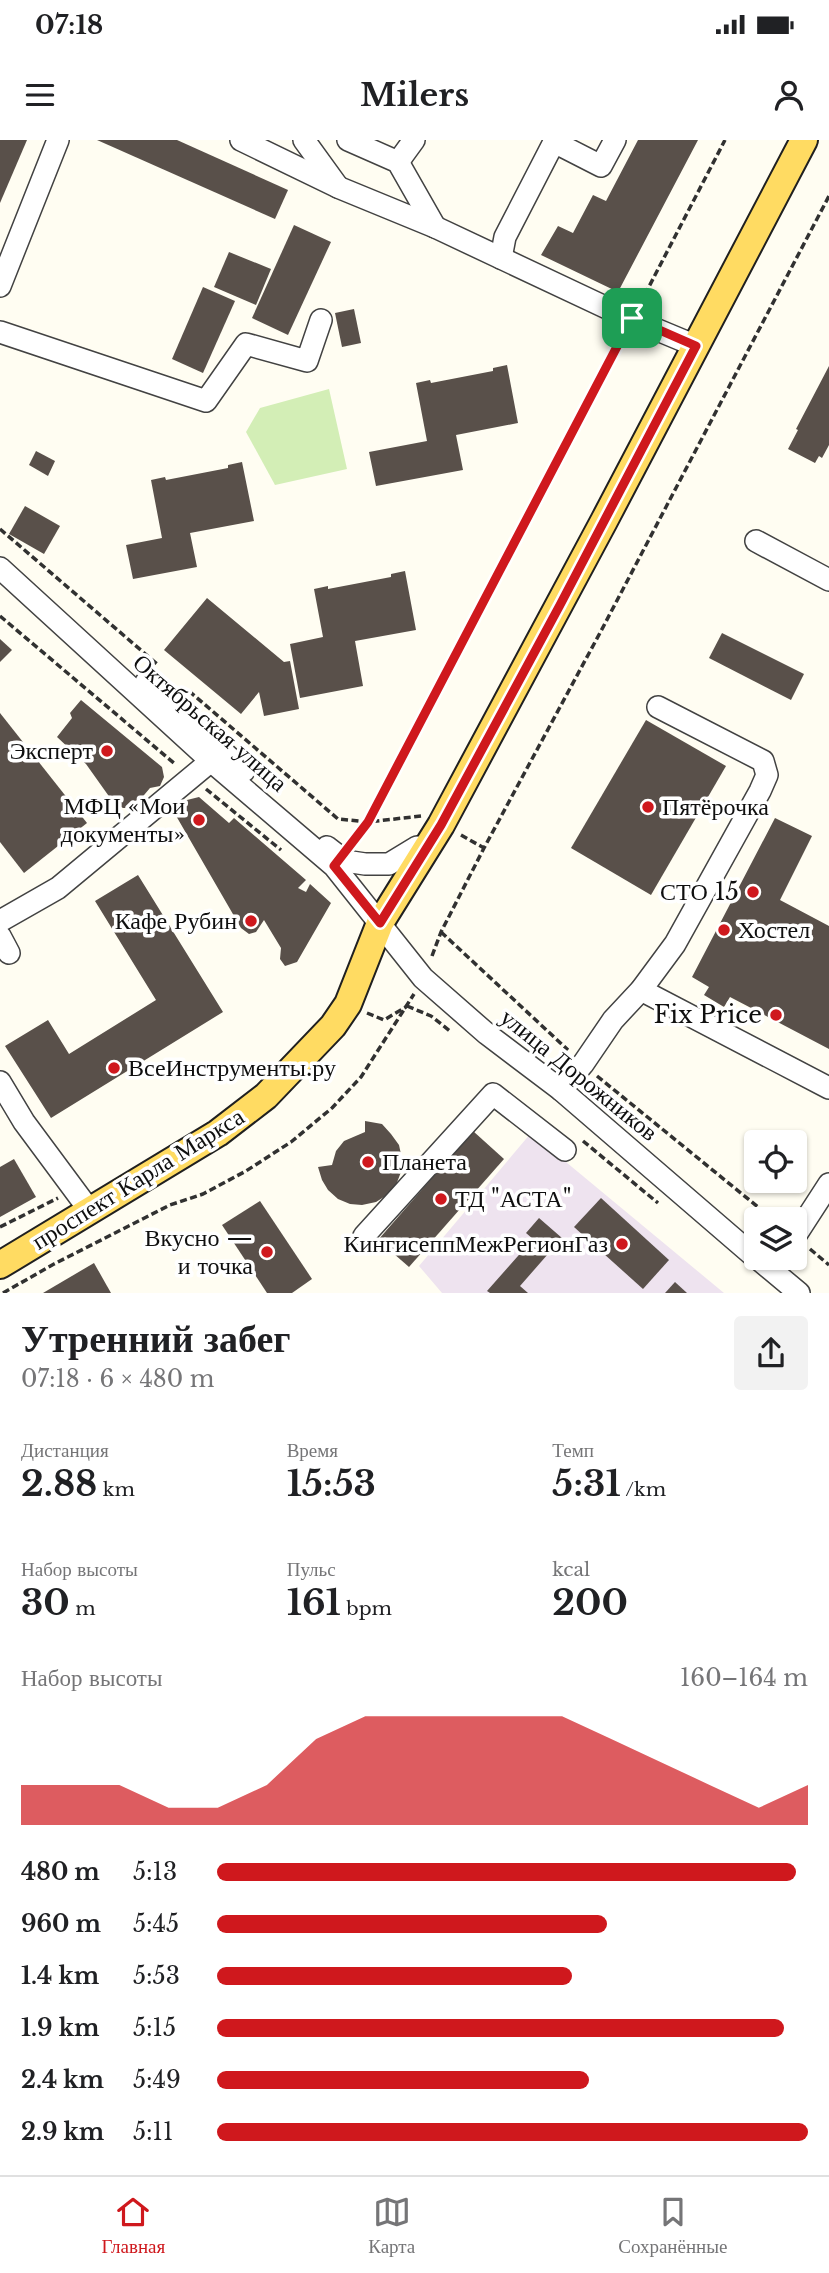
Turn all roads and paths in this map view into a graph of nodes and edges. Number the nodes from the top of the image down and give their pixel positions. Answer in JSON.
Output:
{"nodes":[{"id":1,"x":58,"y":140,"type":"edge"},
{"id":2,"x":241,"y":140,"type":"edge"},
{"id":3,"x":304,"y":140,"type":"edge"},
{"id":4,"x":348,"y":140,"type":"edge"},
{"id":5,"x":414,"y":140,"type":"edge"},
{"id":6,"x":615,"y":140,"type":"edge"},
{"id":7,"x":725,"y":140,"type":"edge"},
{"id":8,"x":794,"y":140,"type":"edge"},
{"id":9,"x":804,"y":140,"type":"edge"},
{"id":10,"x":398,"y":162,"type":"junction"},
{"id":11,"x":340,"y":188,"type":"junction"},
{"id":12,"x":829,"y":196,"type":"edge"},
{"id":13,"x":435,"y":228,"type":"junction"},
{"id":14,"x":501,"y":258,"type":"junction"},
{"id":15,"x":0,"y":286,"type":"edge"},
{"id":16,"x":632,"y":318,"type":"junction"},
{"id":17,"x":321,"y":320,"type":"dead end"},
{"id":18,"x":0,"y":332,"type":"edge"},
{"id":19,"x":692,"y":345,"type":"junction"},
{"id":20,"x":0,"y":529,"type":"edge"},
{"id":21,"x":756,"y":541,"type":"dead end"},
{"id":22,"x":0,"y":551,"type":"edge"},
{"id":23,"x":0,"y":568,"type":"edge"},
{"id":24,"x":829,"y":580,"type":"edge"},
{"id":25,"x":159,"y":665,"type":"dead end"},
{"id":26,"x":180,"y":683,"type":"dead end"},
{"id":27,"x":658,"y":707,"type":"dead end"},
{"id":28,"x":211,"y":761,"type":"junction"},
{"id":29,"x":368,"y":822,"type":"junction"},
{"id":30,"x":417,"y":847,"type":"junction"},
{"id":31,"x":341,"y":858,"type":"junction"},
{"id":32,"x":377,"y":919,"type":"junction"},
{"id":33,"x":0,"y":921,"type":"edge"},
{"id":34,"x":641,"y":989,"type":"junction"},
{"id":35,"x":459,"y":1039,"type":"dead end"},
{"id":36,"x":583,"y":1064,"type":"junction"},
{"id":37,"x":0,"y":1082,"type":"edge"},
{"id":38,"x":829,"y":1088,"type":"edge"},
{"id":39,"x":561,"y":1090,"type":"junction"},
{"id":40,"x":570,"y":1142,"type":"joint"},
{"id":41,"x":829,"y":1184,"type":"edge"},
{"id":42,"x":83,"y":1202,"type":"junction"},
{"id":43,"x":660,"y":1205,"type":"dead end"},
{"id":44,"x":758,"y":1207,"type":"edge"},
{"id":45,"x":807,"y":1218,"type":"edge"},
{"id":46,"x":0,"y":1227,"type":"edge"},
{"id":47,"x":363,"y":1236,"type":"dead end"},
{"id":48,"x":744,"y":1244,"type":"edge"},
{"id":49,"x":0,"y":1254,"type":"edge"},
{"id":50,"x":0,"y":1265,"type":"edge"},
{"id":51,"x":774,"y":1270,"type":"edge"},
{"id":52,"x":3,"y":1293,"type":"edge"},
{"id":53,"x":799,"y":1293,"type":"edge"}],
"edges":[{"from":1,"to":15,"type":"street"},
{"from":2,"to":11,"type":"street"},
{"from":3,"to":11,"type":"street"},
{"from":4,"to":10,"type":"street"},
{"from":5,"to":10,"type":"street"},
{"from":6,"to":14,"type":"street"},
{"from":7,"to":16,"type":"path"},
{"from":8,"to":19,"type":"main road"},
{"from":9,"to":19,"type":"main road","name":"проспект Карла Маркса"},
{"from":10,"to":13,"type":"street"},
{"from":11,"to":13,"type":"street"},
{"from":12,"to":36,"type":"path"},
{"from":13,"to":14,"type":"street"},
{"from":14,"to":16,"type":"street"},
{"from":16,"to":19,"type":"street"},
{"from":16,"to":29,"type":"path"},
{"from":17,"to":18,"type":"street"},
{"from":19,"to":30,"type":"main road"},
{"from":19,"to":32,"type":"main road","name":"проспект Карла Маркса"},
{"from":20,"to":25,"type":"path"},
{"from":21,"to":24,"type":"street"},
{"from":22,"to":31,"type":"street"},
{"from":23,"to":28,"type":"street","name":"Октябрьская улица"},
{"from":26,"to":29,"type":"path"},
{"from":27,"to":34,"type":"street"},
{"from":28,"to":32,"type":"street","name":"Октябрьская улица"},
{"from":28,"to":33,"type":"street"},
{"from":29,"to":31,"type":"path"},
{"from":30,"to":31,"type":"street"},
{"from":30,"to":32,"type":"main road"},
{"from":32,"to":39,"type":"street","name":"улица Дорожников"},
{"from":32,"to":42,"type":"main road","name":"проспект Карла Маркса"},
{"from":34,"to":36,"type":"street"},
{"from":34,"to":38,"type":"street"},
{"from":35,"to":52,"type":"path"},
{"from":36,"to":39,"type":"street"},
{"from":36,"to":44,"type":"path"},
{"from":37,"to":42,"type":"street"},
{"from":39,"to":48,"type":"street","name":"улица Дорожников"},
{"from":40,"to":43,"type":"path"},
{"from":40,"to":47,"type":"street"},
{"from":41,"to":45,"type":"street"},
{"from":42,"to":46,"type":"path"},
{"from":42,"to":49,"type":"main road"},
{"from":42,"to":50,"type":"main road","name":"проспект Карла Маркса"},
{"from":51,"to":53,"type":"street","name":"улица Дорожников"}]}
